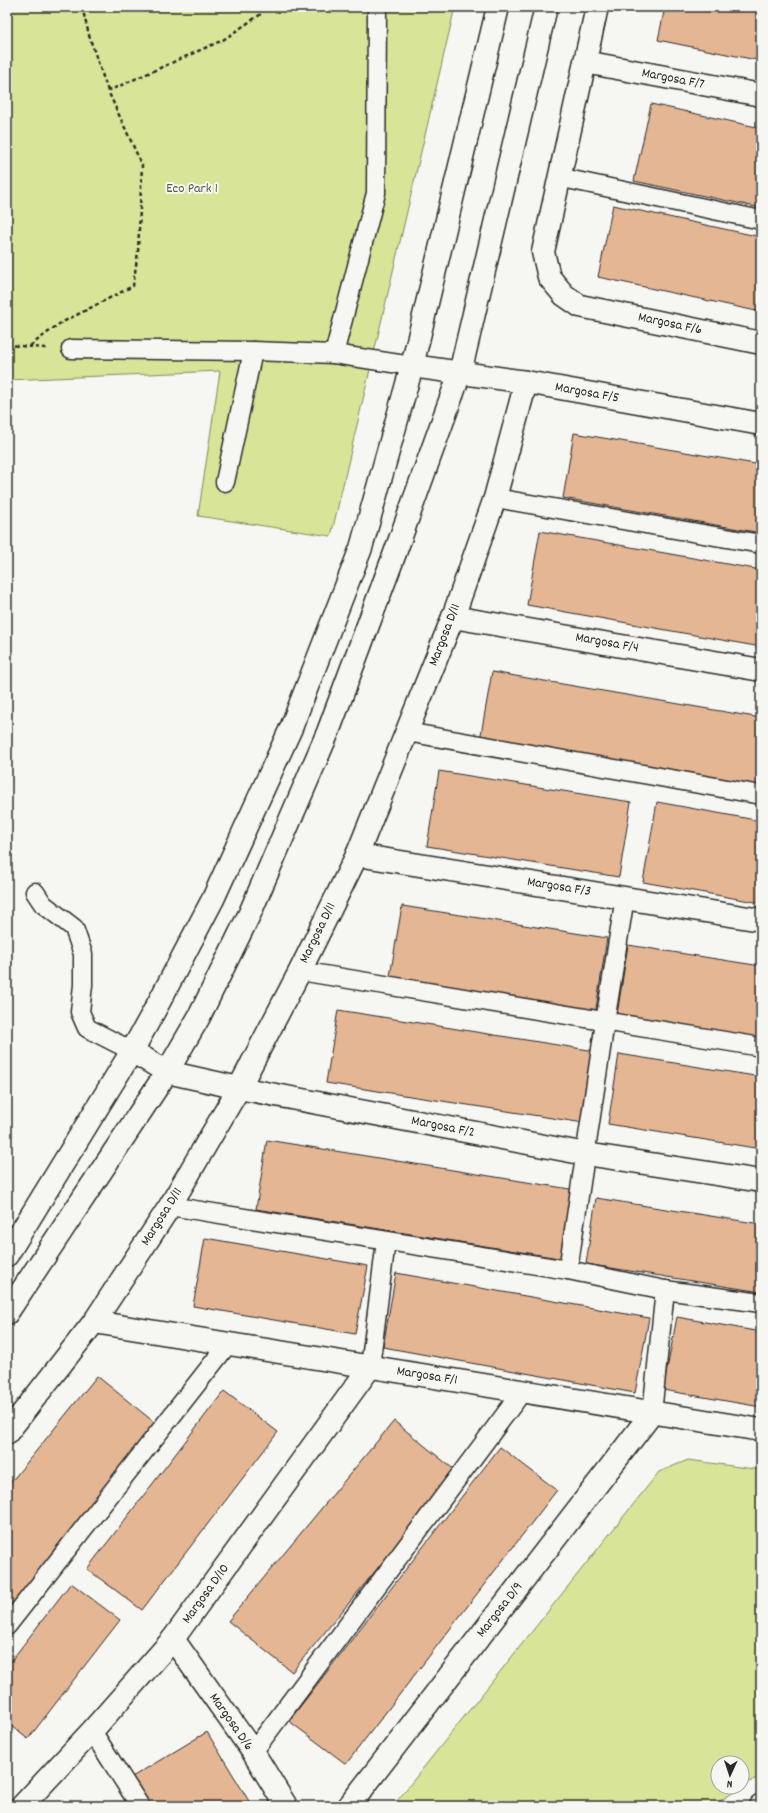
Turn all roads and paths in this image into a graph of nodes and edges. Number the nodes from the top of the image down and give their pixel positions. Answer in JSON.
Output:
{"nodes":[{"id":1,"x":82,"y":7,"type":"edge"},
{"id":2,"x":262,"y":7,"type":"edge"},
{"id":3,"x":377,"y":7,"type":"edge"},
{"id":4,"x":498,"y":7,"type":"edge"},
{"id":5,"x":546,"y":7,"type":"edge"},
{"id":6,"x":597,"y":7,"type":"edge"},
{"id":7,"x":585,"y":62,"type":"junction"},
{"id":8,"x":108,"y":90,"type":"junction"},
{"id":9,"x":761,"y":96,"type":"edge"},
{"id":10,"x":558,"y":176,"type":"junction"},
{"id":11,"x":761,"y":220,"type":"edge"},
{"id":12,"x":761,"y":343,"type":"edge"},
{"id":13,"x":7,"y":345,"type":"edge"},
{"id":14,"x":71,"y":349,"type":"dead end"},
{"id":15,"x":252,"y":351,"type":"junction"},
{"id":16,"x":334,"y":354,"type":"junction"},
{"id":17,"x":412,"y":366,"type":"junction"},
{"id":18,"x":460,"y":372,"type":"junction"},
{"id":19,"x":526,"y":382,"type":"junction"},
{"id":20,"x":761,"y":424,"type":"edge"},
{"id":21,"x":226,"y":482,"type":"dead end"},
{"id":22,"x":495,"y":498,"type":"junction"},
{"id":23,"x":761,"y":544,"type":"edge"},
{"id":24,"x":453,"y":617,"type":"junction"},
{"id":25,"x":761,"y":670,"type":"edge"},
{"id":26,"x":407,"y":732,"type":"junction"},
{"id":27,"x":761,"y":795,"type":"edge"},
{"id":28,"x":357,"y":855,"type":"junction"},
{"id":29,"x":35,"y":892,"type":"dead end"},
{"id":30,"x":625,"y":897,"type":"junction"},
{"id":31,"x":761,"y":920,"type":"edge"},
{"id":32,"x":300,"y":971,"type":"junction"},
{"id":33,"x":604,"y":1022,"type":"junction"},
{"id":34,"x":761,"y":1047,"type":"edge"},
{"id":35,"x":132,"y":1051,"type":"junction"},
{"id":36,"x":167,"y":1072,"type":"junction"},
{"id":37,"x":239,"y":1088,"type":"junction"},
{"id":38,"x":586,"y":1154,"type":"junction"},
{"id":39,"x":761,"y":1181,"type":"edge"},
{"id":40,"x":170,"y":1206,"type":"junction"},
{"id":41,"x":386,"y":1241,"type":"junction"},
{"id":42,"x":7,"y":1255,"type":"edge"},
{"id":43,"x":568,"y":1270,"type":"junction"},
{"id":44,"x":665,"y":1290,"type":"junction"},
{"id":45,"x":761,"y":1303,"type":"edge"},
{"id":46,"x":7,"y":1313,"type":"edge"},
{"id":47,"x":94,"y":1322,"type":"junction"},
{"id":48,"x":228,"y":1344,"type":"junction"},
{"id":49,"x":370,"y":1367,"type":"junction"},
{"id":50,"x":522,"y":1392,"type":"junction"},
{"id":51,"x":652,"y":1413,"type":"junction"},
{"id":52,"x":761,"y":1430,"type":"edge"},
{"id":53,"x":7,"y":1433,"type":"edge"},
{"id":54,"x":7,"y":1626,"type":"edge"},
{"id":55,"x":173,"y":1640,"type":"junction"},
{"id":56,"x":92,"y":1731,"type":"junction"},
{"id":57,"x":253,"y":1752,"type":"junction"},
{"id":58,"x":22,"y":1806,"type":"edge"},
{"id":59,"x":140,"y":1806,"type":"edge"},
{"id":60,"x":286,"y":1806,"type":"edge"},
{"id":61,"x":349,"y":1806,"type":"edge"}],
"edges":[{"from":1,"to":8,"type":"path"},
{"from":2,"to":8,"type":"path"},
{"from":3,"to":16,"type":"lane"},
{"from":4,"to":17,"type":"street"},
{"from":5,"to":18,"type":"street"},
{"from":6,"to":7,"type":"street"},
{"from":7,"to":9,"type":"street","name":"Margosa F/7"},
{"from":7,"to":10,"type":"street"},
{"from":8,"to":13,"type":"path"},
{"from":10,"to":11,"type":"lane"},
{"from":10,"to":12,"type":"street","name":"Margosa F/6"},
{"from":14,"to":15,"type":"lane"},
{"from":15,"to":16,"type":"lane"},
{"from":15,"to":21,"type":"lane"},
{"from":16,"to":17,"type":"lane"},
{"from":17,"to":18,"type":"street","name":"Margosa F/5"},
{"from":17,"to":35,"type":"street"},
{"from":18,"to":19,"type":"street","name":"Margosa F/5"},
{"from":18,"to":36,"type":"street"},
{"from":19,"to":20,"type":"street","name":"Margosa F/5"},
{"from":19,"to":22,"type":"street","name":"Margosa D/11"},
{"from":22,"to":23,"type":"lane"},
{"from":22,"to":24,"type":"street","name":"Margosa D/11"},
{"from":24,"to":25,"type":"street","name":"Margosa F/4"},
{"from":24,"to":26,"type":"street","name":"Margosa D/11"},
{"from":26,"to":27,"type":"lane"},
{"from":26,"to":28,"type":"street","name":"Margosa D/11"},
{"from":28,"to":30,"type":"street","name":"Margosa F/3"},
{"from":28,"to":32,"type":"street","name":"Margosa D/11"},
{"from":29,"to":35,"type":"lane"},
{"from":30,"to":31,"type":"street","name":"Margosa F/3"},
{"from":30,"to":33,"type":"lane"},
{"from":32,"to":33,"type":"lane"},
{"from":32,"to":37,"type":"street","name":"Margosa D/11"},
{"from":33,"to":34,"type":"lane"},
{"from":33,"to":38,"type":"lane"},
{"from":35,"to":36,"type":"street","name":"Margosa F/2"},
{"from":35,"to":42,"type":"street"},
{"from":36,"to":37,"type":"street","name":"Margosa F/2"},
{"from":36,"to":46,"type":"street"},
{"from":37,"to":38,"type":"street","name":"Margosa F/2"},
{"from":37,"to":40,"type":"street","name":"Margosa D/11"},
{"from":38,"to":39,"type":"street","name":"Margosa F/2"},
{"from":38,"to":43,"type":"lane"},
{"from":40,"to":41,"type":"lane"},
{"from":40,"to":47,"type":"street","name":"Margosa D/11"},
{"from":41,"to":43,"type":"lane"},
{"from":41,"to":49,"type":"lane"},
{"from":43,"to":44,"type":"lane"},
{"from":44,"to":45,"type":"lane"},
{"from":44,"to":51,"type":"lane"},
{"from":47,"to":48,"type":"street","name":"Margosa F/1"},
{"from":47,"to":53,"type":"street","name":"Margosa D/11"},
{"from":48,"to":49,"type":"street","name":"Margosa F/1"},
{"from":48,"to":54,"type":"lane"},
{"from":49,"to":50,"type":"street","name":"Margosa F/1"},
{"from":49,"to":55,"type":"street","name":"Margosa D/10"},
{"from":50,"to":51,"type":"street","name":"Margosa F/1"},
{"from":50,"to":57,"type":"lane"},
{"from":51,"to":52,"type":"street","name":"Margosa F/1"},
{"from":51,"to":61,"type":"street","name":"Margosa D/9"},
{"from":55,"to":56,"type":"street","name":"Margosa D/10"},
{"from":55,"to":57,"type":"street","name":"Margosa D/6"},
{"from":56,"to":58,"type":"street","name":"Margosa D/10"},
{"from":56,"to":59,"type":"lane"},
{"from":57,"to":60,"type":"street","name":"Margosa D/6"}]}
